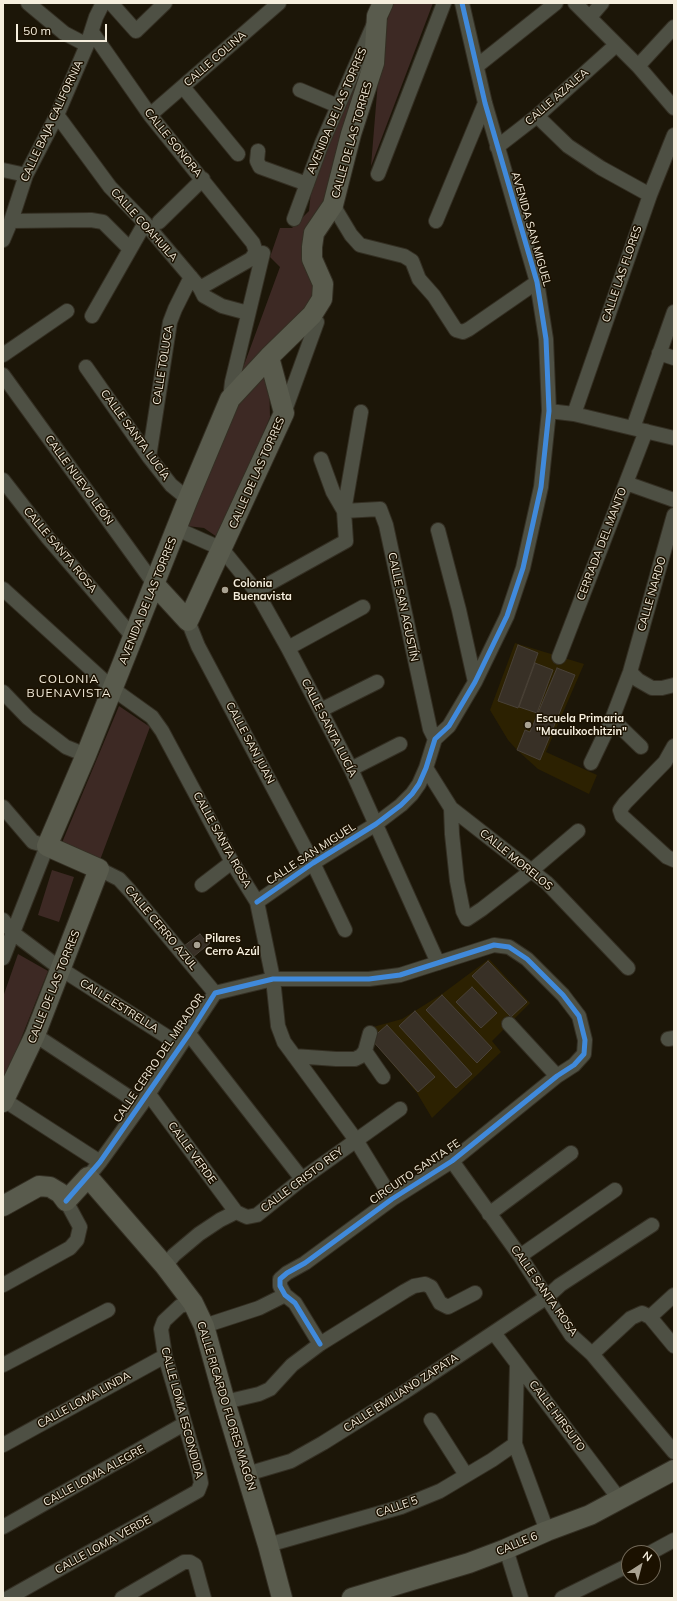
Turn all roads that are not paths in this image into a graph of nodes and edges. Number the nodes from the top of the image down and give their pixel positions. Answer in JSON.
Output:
{"nodes":[{"id":1,"x":103,"y":3,"type":"edge"},
{"id":2,"x":111,"y":3,"type":"edge"},
{"id":3,"x":165,"y":3,"type":"edge"},
{"id":4,"x":279,"y":3,"type":"edge"},
{"id":5,"x":444,"y":3,"type":"edge"},
{"id":6,"x":462,"y":3,"type":"edge"},
{"id":7,"x":556,"y":3,"type":"edge"},
{"id":8,"x":575,"y":3,"type":"edge"},
{"id":9,"x":602,"y":3,"type":"edge"},
{"id":10,"x":32,"y":4,"type":"edge"},
{"id":11,"x":380,"y":10,"type":"edge"},
{"id":12,"x":590,"y":17,"type":"junction"},
{"id":13,"x":674,"y":27,"type":"edge"},
{"id":14,"x":92,"y":32,"type":"junction"},
{"id":15,"x":87,"y":45,"type":"junction"},
{"id":16,"x":616,"y":45,"type":"junction"},
{"id":17,"x":477,"y":66,"type":"junction"},
{"id":18,"x":638,"y":66,"type":"junction"},
{"id":19,"x":183,"y":87,"type":"junction"},
{"id":20,"x":300,"y":90,"type":"dead end"},
{"id":21,"x":485,"y":103,"type":"junction"},
{"id":22,"x":338,"y":106,"type":"junction"},
{"id":23,"x":674,"y":108,"type":"edge"},
{"id":24,"x":57,"y":115,"type":"junction"},
{"id":25,"x":150,"y":115,"type":"junction"},
{"id":26,"x":537,"y":116,"type":"junction"},
{"id":27,"x":674,"y":136,"type":"edge"},
{"id":28,"x":498,"y":147,"type":"junction"},
{"id":29,"x":258,"y":151,"type":"dead end"},
{"id":30,"x":238,"y":154,"type":"dead end"},
{"id":31,"x":3,"y":170,"type":"edge"},
{"id":32,"x":378,"y":174,"type":"dead end"},
{"id":33,"x":26,"y":175,"type":"junction"},
{"id":34,"x":203,"y":179,"type":"junction"},
{"id":35,"x":307,"y":184,"type":"junction"},
{"id":36,"x":650,"y":195,"type":"junction"},
{"id":37,"x":333,"y":205,"type":"junction"},
{"id":38,"x":294,"y":219,"type":"dead end"},
{"id":39,"x":11,"y":221,"type":"junction"},
{"id":40,"x":436,"y":221,"type":"dead end"},
{"id":41,"x":152,"y":222,"type":"junction"},
{"id":42,"x":3,"y":240,"type":"edge"},
{"id":43,"x":130,"y":249,"type":"junction"},
{"id":44,"x":260,"y":252,"type":"junction"},
{"id":45,"x":195,"y":282,"type":"junction"},
{"id":46,"x":537,"y":282,"type":"junction"},
{"id":47,"x":67,"y":311,"type":"dead end"},
{"id":48,"x":674,"y":312,"type":"edge"},
{"id":49,"x":248,"y":313,"type":"junction"},
{"id":50,"x":92,"y":316,"type":"dead end"},
{"id":51,"x":317,"y":322,"type":"dead end"},
{"id":52,"x":659,"y":353,"type":"junction"},
{"id":53,"x":3,"y":355,"type":"edge"},
{"id":54,"x":269,"y":358,"type":"junction"},
{"id":55,"x":674,"y":358,"type":"edge"},
{"id":56,"x":86,"y":367,"type":"dead end"},
{"id":57,"x":3,"y":375,"type":"edge"},
{"id":58,"x":230,"y":399,"type":"junction"},
{"id":59,"x":549,"y":411,"type":"junction"},
{"id":60,"x":361,"y":412,"type":"dead end"},
{"id":61,"x":284,"y":413,"type":"junction"},
{"id":62,"x":574,"y":414,"type":"junction"},
{"id":63,"x":639,"y":430,"type":"junction"},
{"id":64,"x":674,"y":438,"type":"edge"},
{"id":65,"x":149,"y":457,"type":"junction"},
{"id":66,"x":321,"y":459,"type":"dead end"},
{"id":67,"x":3,"y":480,"type":"edge"},
{"id":68,"x":626,"y":483,"type":"junction"},
{"id":69,"x":188,"y":499,"type":"junction"},
{"id":70,"x":674,"y":500,"type":"edge"},
{"id":71,"x":344,"y":511,"type":"junction"},
{"id":72,"x":674,"y":515,"type":"edge"},
{"id":73,"x":177,"y":529,"type":"junction"},
{"id":74,"x":438,"y":530,"type":"dead end"},
{"id":75,"x":222,"y":549,"type":"junction"},
{"id":76,"x":155,"y":585,"type":"junction"},
{"id":77,"x":3,"y":589,"type":"edge"},
{"id":78,"x":256,"y":591,"type":"junction"},
{"id":79,"x":363,"y":607,"type":"dead end"},
{"id":80,"x":188,"y":621,"type":"junction"},
{"id":81,"x":133,"y":637,"type":"junction"},
{"id":82,"x":288,"y":648,"type":"junction"},
{"id":83,"x":559,"y":657,"type":"dead end"},
{"id":84,"x":630,"y":672,"type":"junction"},
{"id":85,"x":377,"y":682,"type":"dead end"},
{"id":86,"x":475,"y":682,"type":"junction"},
{"id":87,"x":674,"y":685,"type":"edge"},
{"id":88,"x":113,"y":689,"type":"junction"},
{"id":89,"x":3,"y":692,"type":"edge"},
{"id":90,"x":321,"y":710,"type":"junction"},
{"id":91,"x":612,"y":719,"type":"junction"},
{"id":92,"x":435,"y":739,"type":"junction"},
{"id":93,"x":400,"y":744,"type":"dead end"},
{"id":94,"x":674,"y":746,"type":"edge"},
{"id":95,"x":641,"y":747,"type":"dead end"},
{"id":96,"x":86,"y":755,"type":"junction"},
{"id":97,"x":591,"y":763,"type":"dead end"},
{"id":98,"x":426,"y":768,"type":"junction"},
{"id":99,"x":351,"y":769,"type":"junction"},
{"id":100,"x":3,"y":807,"type":"edge"},
{"id":101,"x":451,"y":808,"type":"junction"},
{"id":102,"x":376,"y":824,"type":"junction"},
{"id":103,"x":578,"y":831,"type":"dead end"},
{"id":104,"x":47,"y":846,"type":"junction"},
{"id":105,"x":674,"y":860,"type":"edge"},
{"id":106,"x":232,"y":862,"type":"junction"},
{"id":107,"x":313,"y":863,"type":"junction"},
{"id":108,"x":99,"y":869,"type":"junction"},
{"id":109,"x":530,"y":871,"type":"junction"},
{"id":110,"x":202,"y":885,"type":"dead end"},
{"id":111,"x":257,"y":902,"type":"junction"},
{"id":112,"x":3,"y":920,"type":"edge"},
{"id":113,"x":346,"y":930,"type":"dead end"},
{"id":114,"x":13,"y":932,"type":"junction"},
{"id":115,"x":3,"y":958,"type":"edge"},
{"id":116,"x":438,"y":963,"type":"junction"},
{"id":117,"x":628,"y":968,"type":"dead end"},
{"id":118,"x":61,"y":969,"type":"junction"},
{"id":119,"x":273,"y":979,"type":"junction"},
{"id":120,"x":215,"y":993,"type":"junction"},
{"id":121,"x":509,"y":1024,"type":"dead end"},
{"id":122,"x":370,"y":1033,"type":"dead end"},
{"id":123,"x":189,"y":1034,"type":"junction"},
{"id":124,"x":35,"y":1035,"type":"junction"},
{"id":125,"x":585,"y":1040,"type":"joint"},
{"id":126,"x":180,"y":1045,"type":"junction"},
{"id":127,"x":365,"y":1051,"type":"junction"},
{"id":128,"x":294,"y":1056,"type":"junction"},
{"id":129,"x":557,"y":1076,"type":"junction"},
{"id":130,"x":383,"y":1077,"type":"dead end"},
{"id":131,"x":144,"y":1099,"type":"junction"},
{"id":132,"x":3,"y":1101,"type":"edge"},
{"id":133,"x":400,"y":1109,"type":"dead end"},
{"id":134,"x":356,"y":1140,"type":"junction"},
{"id":135,"x":571,"y":1153,"type":"dead end"},
{"id":136,"x":452,"y":1161,"type":"junction"},
{"id":137,"x":94,"y":1169,"type":"junction"},
{"id":138,"x":302,"y":1179,"type":"junction"},
{"id":139,"x":615,"y":1190,"type":"dead end"},
{"id":140,"x":392,"y":1199,"type":"junction"},
{"id":141,"x":66,"y":1201,"type":"junction"},
{"id":142,"x":3,"y":1206,"type":"edge"},
{"id":143,"x":236,"y":1212,"type":"junction"},
{"id":144,"x":489,"y":1214,"type":"junction"},
{"id":145,"x":652,"y":1225,"type":"dead end"},
{"id":146,"x":520,"y":1256,"type":"junction"},
{"id":147,"x":165,"y":1266,"type":"junction"},
{"id":148,"x":3,"y":1285,"type":"edge"},
{"id":149,"x":475,"y":1293,"type":"dead end"},
{"id":150,"x":285,"y":1295,"type":"junction"},
{"id":151,"x":674,"y":1295,"type":"edge"},
{"id":152,"x":546,"y":1297,"type":"junction"},
{"id":153,"x":193,"y":1303,"type":"junction"},
{"id":154,"x":108,"y":1310,"type":"dead end"},
{"id":155,"x":650,"y":1317,"type":"junction"},
{"id":156,"x":204,"y":1326,"type":"junction"},
{"id":157,"x":494,"y":1333,"type":"junction"},
{"id":158,"x":320,"y":1344,"type":"junction"},
{"id":159,"x":674,"y":1346,"type":"edge"},
{"id":160,"x":592,"y":1354,"type":"junction"},
{"id":161,"x":165,"y":1356,"type":"junction"},
{"id":162,"x":517,"y":1364,"type":"junction"},
{"id":163,"x":3,"y":1365,"type":"edge"},
{"id":164,"x":225,"y":1402,"type":"junction"},
{"id":165,"x":431,"y":1420,"type":"dead end"},
{"id":166,"x":184,"y":1424,"type":"junction"},
{"id":167,"x":514,"y":1444,"type":"junction"},
{"id":168,"x":3,"y":1445,"type":"edge"},
{"id":169,"x":674,"y":1452,"type":"edge"},
{"id":170,"x":674,"y":1470,"type":"edge"},
{"id":171,"x":247,"y":1474,"type":"junction"},
{"id":172,"x":466,"y":1475,"type":"junction"},
{"id":173,"x":198,"y":1491,"type":"joint"},
{"id":174,"x":620,"y":1500,"type":"junction"},
{"id":175,"x":3,"y":1527,"type":"edge"},
{"id":176,"x":547,"y":1531,"type":"junction"},
{"id":177,"x":674,"y":1540,"type":"edge"},
{"id":178,"x":268,"y":1546,"type":"junction"},
{"id":179,"x":661,"y":1547,"type":"edge"},
{"id":180,"x":506,"y":1549,"type":"junction"},
{"id":181,"x":621,"y":1569,"type":"edge"},
{"id":182,"x":8,"y":1598,"type":"edge"},
{"id":183,"x":122,"y":1598,"type":"edge"},
{"id":184,"x":204,"y":1598,"type":"edge"},
{"id":185,"x":282,"y":1598,"type":"edge"},
{"id":186,"x":352,"y":1598,"type":"edge"},
{"id":187,"x":521,"y":1598,"type":"edge"},
{"id":188,"x":562,"y":1598,"type":"edge"}],
"edges":[{"from":1,"to":14,"type":"street","name":"CALLE BAJA CALIFORNIA"},
{"from":2,"to":3,"type":"street"},
{"from":4,"to":19,"type":"street","name":"CALLE COLINA"},
{"from":5,"to":32,"type":"street"},
{"from":6,"to":17,"type":"street","name":"AVENIDA SAN MIGUEL"},
{"from":7,"to":17,"type":"street"},
{"from":8,"to":12,"type":"street"},
{"from":9,"to":12,"type":"street"},
{"from":10,"to":15,"type":"street"},
{"from":11,"to":22,"type":"street","name":"AVENIDA DE LAS TORRES"},
{"from":11,"to":37,"type":"street","name":"CALLE DE LAS TORRES"},
{"from":12,"to":16,"type":"street"},
{"from":13,"to":18,"type":"street"},
{"from":14,"to":15,"type":"street","name":"CALLE BAJA CALIFORNIA"},
{"from":14,"to":25,"type":"street","name":"CALLE SONORA"},
{"from":15,"to":24,"type":"street","name":"CALLE BAJA CALIFORNIA"},
{"from":16,"to":18,"type":"street"},
{"from":16,"to":26,"type":"street","name":"CALLE AZALEA"},
{"from":17,"to":21,"type":"street","name":"AVENIDA SAN MIGUEL"},
{"from":18,"to":23,"type":"street"},
{"from":19,"to":25,"type":"street","name":"CALLE COLINA"},
{"from":19,"to":30,"type":"street"},
{"from":20,"to":22,"type":"street"},
{"from":21,"to":28,"type":"street","name":"AVENIDA SAN MIGUEL"},
{"from":21,"to":40,"type":"street"},
{"from":22,"to":35,"type":"street","name":"AVENIDA DE LAS TORRES"},
{"from":24,"to":33,"type":"street","name":"CALLE BAJA CALIFORNIA"},
{"from":24,"to":41,"type":"street","name":"CALLE COAHUILA"},
{"from":25,"to":34,"type":"street","name":"CALLE SONORA"},
{"from":26,"to":28,"type":"street","name":"CALLE AZALEA"},
{"from":26,"to":36,"type":"street"},
{"from":27,"to":36,"type":"street","name":"CALLE LAS FLORES"},
{"from":28,"to":46,"type":"street","name":"AVENIDA SAN MIGUEL"},
{"from":29,"to":35,"type":"street"},
{"from":31,"to":33,"type":"street"},
{"from":33,"to":39,"type":"street","name":"CALLE BAJA CALIFORNIA"},
{"from":34,"to":41,"type":"street"},
{"from":34,"to":44,"type":"street","name":"CALLE SONORA"},
{"from":35,"to":38,"type":"street","name":"AVENIDA DE LAS TORRES"},
{"from":36,"to":62,"type":"street","name":"CALLE LAS FLORES"},
{"from":37,"to":46,"type":"street"},
{"from":37,"to":54,"type":"street","name":"CALLE DE LAS TORRES"},
{"from":39,"to":42,"type":"street","name":"CALLE BAJA CALIFORNIA"},
{"from":39,"to":43,"type":"street"},
{"from":41,"to":43,"type":"street"},
{"from":41,"to":45,"type":"street","name":"CALLE COAHUILA"},
{"from":43,"to":50,"type":"street"},
{"from":44,"to":45,"type":"street"},
{"from":44,"to":49,"type":"street","name":"AVENIDA DE LAS TORRES"},
{"from":45,"to":49,"type":"street","name":"CALLE COAHUILA"},
{"from":45,"to":65,"type":"street","name":"CALLE TOLUCA"},
{"from":46,"to":59,"type":"street","name":"AVENIDA SAN MIGUEL"},
{"from":47,"to":53,"type":"street"},
{"from":48,"to":52,"type":"street","name":"CERRADA DEL MANTO"},
{"from":49,"to":58,"type":"street","name":"AVENIDA DE LAS TORRES"},
{"from":51,"to":61,"type":"street"},
{"from":52,"to":55,"type":"street"},
{"from":52,"to":63,"type":"street","name":"CERRADA DEL MANTO"},
{"from":54,"to":58,"type":"street","name":"AVENIDA DE LAS TORRES"},
{"from":54,"to":61,"type":"street","name":"CALLE DE LAS TORRES"},
{"from":56,"to":65,"type":"street","name":"CALLE SANTA LUCÍA"},
{"from":57,"to":76,"type":"street","name":"CALLE NUEVO LEÓN"},
{"from":58,"to":69,"type":"street","name":"AVENIDA DE LAS TORRES"},
{"from":59,"to":62,"type":"street"},
{"from":59,"to":86,"type":"street","name":"AVENIDA SAN MIGUEL"},
{"from":60,"to":71,"type":"street"},
{"from":61,"to":75,"type":"street","name":"CALLE DE LAS TORRES"},
{"from":62,"to":63,"type":"street"},
{"from":63,"to":64,"type":"street"},
{"from":63,"to":68,"type":"street","name":"CERRADA DEL MANTO"},
{"from":65,"to":69,"type":"street","name":"CALLE SANTA LUCÍA"},
{"from":66,"to":71,"type":"street"},
{"from":67,"to":81,"type":"street","name":"CALLE SANTA ROSA"},
{"from":68,"to":70,"type":"street"},
{"from":68,"to":83,"type":"street","name":"CERRADA DEL MANTO"},
{"from":69,"to":73,"type":"street","name":"AVENIDA DE LAS TORRES"},
{"from":71,"to":78,"type":"street"},
{"from":71,"to":92,"type":"street","name":"CALLE SAN AGUSTÍN"},
{"from":72,"to":84,"type":"street","name":"CALLE NARDO"},
{"from":73,"to":75,"type":"street","name":"CALLE SANTA LUCÍA"},
{"from":73,"to":76,"type":"street","name":"AVENIDA DE LAS TORRES"},
{"from":74,"to":86,"type":"street"},
{"from":75,"to":78,"type":"street","name":"CALLE SANTA LUCÍA"},
{"from":75,"to":80,"type":"street","name":"CALLE DE LAS TORRES"},
{"from":76,"to":80,"type":"street"},
{"from":76,"to":81,"type":"street","name":"AVENIDA DE LAS TORRES"},
{"from":77,"to":88,"type":"street","name":"CALLE SANTA ROSA"},
{"from":78,"to":82,"type":"street","name":"CALLE SANTA LUCÍA"},
{"from":79,"to":82,"type":"street"},
{"from":80,"to":107,"type":"street","name":"CALLE SAN JUAN"},
{"from":81,"to":88,"type":"street","name":"AVENIDA DE LAS TORRES"},
{"from":82,"to":90,"type":"street","name":"CALLE SANTA LUCÍA"},
{"from":84,"to":87,"type":"street"},
{"from":84,"to":91,"type":"street","name":"CALLE NARDO"},
{"from":85,"to":90,"type":"street"},
{"from":86,"to":92,"type":"street","name":"AVENIDA SAN MIGUEL"},
{"from":88,"to":96,"type":"street","name":"AVENIDA DE LAS TORRES"},
{"from":88,"to":106,"type":"street","name":"CALLE SANTA ROSA"},
{"from":89,"to":96,"type":"street"},
{"from":90,"to":99,"type":"street","name":"CALLE SANTA LUCÍA"},
{"from":91,"to":95,"type":"street"},
{"from":91,"to":97,"type":"street","name":"CALLE NARDO"},
{"from":92,"to":98,"type":"street"},
{"from":93,"to":99,"type":"street"},
{"from":94,"to":105,"type":"street"},
{"from":96,"to":104,"type":"street","name":"AVENIDA DE LAS TORRES"},
{"from":98,"to":101,"type":"street","name":"CALLE MORELOS"},
{"from":98,"to":102,"type":"street"},
{"from":99,"to":102,"type":"street","name":"CALLE SANTA LUCÍA"},
{"from":100,"to":104,"type":"street","name":"CALLE CERRO AZUL"},
{"from":101,"to":109,"type":"street","name":"CALLE MORELOS"},
{"from":101,"to":109,"type":"street"},
{"from":102,"to":107,"type":"street","name":"CALLE SAN MIGUEL"},
{"from":102,"to":116,"type":"street","name":"CALLE SANTA LUCÍA"},
{"from":103,"to":109,"type":"street"},
{"from":104,"to":108,"type":"street","name":"CALLE CERRO AZUL"},
{"from":104,"to":114,"type":"street","name":"AVENIDA DE LAS TORRES"},
{"from":106,"to":110,"type":"street"},
{"from":106,"to":111,"type":"street","name":"CALLE SANTA ROSA"},
{"from":107,"to":111,"type":"street","name":"CALLE SAN MIGUEL"},
{"from":107,"to":113,"type":"street"},
{"from":108,"to":118,"type":"street","name":"CALLE DE LAS TORRES"},
{"from":108,"to":120,"type":"street","name":"CALLE CERRO AZUL"},
{"from":109,"to":117,"type":"street","name":"CALLE MORELOS"},
{"from":111,"to":119,"type":"street","name":"CALLE SANTA ROSA"},
{"from":112,"to":114,"type":"street","name":"CALLE ESTRELLA"},
{"from":114,"to":115,"type":"street","name":"AVENIDA DE LAS TORRES"},
{"from":114,"to":118,"type":"street","name":"CALLE ESTRELLA"},
{"from":116,"to":119,"type":"street","name":"CALLE CERRO DEL MIRADOR"},
{"from":116,"to":125,"type":"street","name":"CALLE CERRO DEL MIRADOR"},
{"from":118,"to":124,"type":"street","name":"CALLE DE LAS TORRES"},
{"from":118,"to":126,"type":"street","name":"CALLE ESTRELLA"},
{"from":119,"to":120,"type":"street","name":"CALLE CERRO DEL MIRADOR"},
{"from":119,"to":128,"type":"street","name":"CALLE SANTA ROSA"},
{"from":120,"to":123,"type":"street","name":"CALLE CERRO DEL MIRADOR"},
{"from":121,"to":129,"type":"street"},
{"from":122,"to":127,"type":"street"},
{"from":123,"to":126,"type":"street","name":"CALLE CERRO DEL MIRADOR"},
{"from":123,"to":138,"type":"street"},
{"from":124,"to":131,"type":"street","name":"CALLE VERDE"},
{"from":124,"to":132,"type":"street","name":"CALLE DE LAS TORRES"},
{"from":125,"to":129,"type":"street","name":"CIRCUITO SANTA FE"},
{"from":126,"to":131,"type":"street","name":"CALLE CERRO DEL MIRADOR"},
{"from":127,"to":128,"type":"street"},
{"from":127,"to":130,"type":"street"},
{"from":128,"to":134,"type":"street","name":"CALLE SANTA ROSA"},
{"from":129,"to":136,"type":"street","name":"CIRCUITO SANTA FE"},
{"from":131,"to":137,"type":"street","name":"CALLE CERRO DEL MIRADOR"},
{"from":131,"to":143,"type":"street","name":"CALLE VERDE"},
{"from":132,"to":137,"type":"street"},
{"from":133,"to":134,"type":"street","name":"CALLE CRISTO REY"},
{"from":134,"to":138,"type":"street","name":"CALLE CRISTO REY"},
{"from":134,"to":140,"type":"street","name":"CALLE SANTA ROSA"},
{"from":135,"to":144,"type":"street"},
{"from":136,"to":140,"type":"street","name":"CIRCUITO SANTA FE"},
{"from":136,"to":144,"type":"street","name":"CALLE SANTA ROSA"},
{"from":137,"to":141,"type":"street","name":"CALLE CERRO DEL MIRADOR"},
{"from":137,"to":147,"type":"street","name":"CALLE RICARDO FLORES MAGÓN"},
{"from":138,"to":143,"type":"street","name":"CALLE CRISTO REY"},
{"from":139,"to":146,"type":"street"},
{"from":140,"to":150,"type":"street","name":"CIRCUITO SANTA FE"},
{"from":141,"to":142,"type":"street"},
{"from":141,"to":148,"type":"street"},
{"from":143,"to":147,"type":"street"},
{"from":144,"to":146,"type":"street","name":"CALLE SANTA ROSA"},
{"from":145,"to":152,"type":"street","name":"CALLE EMILIANO ZAPATA"},
{"from":146,"to":152,"type":"street","name":"CALLE SANTA ROSA"},
{"from":147,"to":153,"type":"street","name":"CALLE RICARDO FLORES MAGÓN"},
{"from":149,"to":158,"type":"street"},
{"from":150,"to":156,"type":"street"},
{"from":150,"to":158,"type":"street"},
{"from":151,"to":155,"type":"street"},
{"from":152,"to":157,"type":"street","name":"CALLE EMILIANO ZAPATA"},
{"from":152,"to":160,"type":"street","name":"CALLE SANTA ROSA"},
{"from":153,"to":156,"type":"street","name":"CALLE RICARDO FLORES MAGÓN"},
{"from":153,"to":161,"type":"street","name":"CALLE LOMA ESCONDIDA"},
{"from":154,"to":163,"type":"street"},
{"from":155,"to":159,"type":"street"},
{"from":155,"to":160,"type":"street"},
{"from":156,"to":164,"type":"street","name":"CALLE RICARDO FLORES MAGÓN"},
{"from":157,"to":162,"type":"street","name":"CALLE HIRSUTO"},
{"from":157,"to":171,"type":"street","name":"CALLE EMILIANO ZAPATA"},
{"from":158,"to":164,"type":"street"},
{"from":160,"to":169,"type":"street","name":"CALLE SANTA ROSA"},
{"from":161,"to":166,"type":"street","name":"CALLE LOMA ESCONDIDA"},
{"from":161,"to":168,"type":"street","name":"CALLE LOMA LINDA"},
{"from":162,"to":167,"type":"street"},
{"from":162,"to":174,"type":"street","name":"CALLE HIRSUTO"},
{"from":164,"to":171,"type":"street","name":"CALLE RICARDO FLORES MAGÓN"},
{"from":165,"to":172,"type":"street"},
{"from":166,"to":173,"type":"street","name":"CALLE LOMA ESCONDIDA"},
{"from":166,"to":175,"type":"street","name":"CALLE LOMA ALEGRE"},
{"from":167,"to":172,"type":"street","name":"CALLE 5"},
{"from":167,"to":176,"type":"street"},
{"from":170,"to":174,"type":"street","name":"CALLE 6"},
{"from":171,"to":178,"type":"street","name":"CALLE RICARDO FLORES MAGÓN"},
{"from":172,"to":178,"type":"street","name":"CALLE 5"},
{"from":173,"to":182,"type":"street","name":"CALLE LOMA VERDE"},
{"from":174,"to":176,"type":"street","name":"CALLE 6"},
{"from":176,"to":180,"type":"street","name":"CALLE 6"},
{"from":177,"to":179,"type":"street"},
{"from":178,"to":185,"type":"street","name":"CALLE RICARDO FLORES MAGÓN"},
{"from":180,"to":186,"type":"street","name":"CALLE 6"},
{"from":180,"to":187,"type":"street"},
{"from":181,"to":188,"type":"street"},
{"from":183,"to":184,"type":"street"}]}
